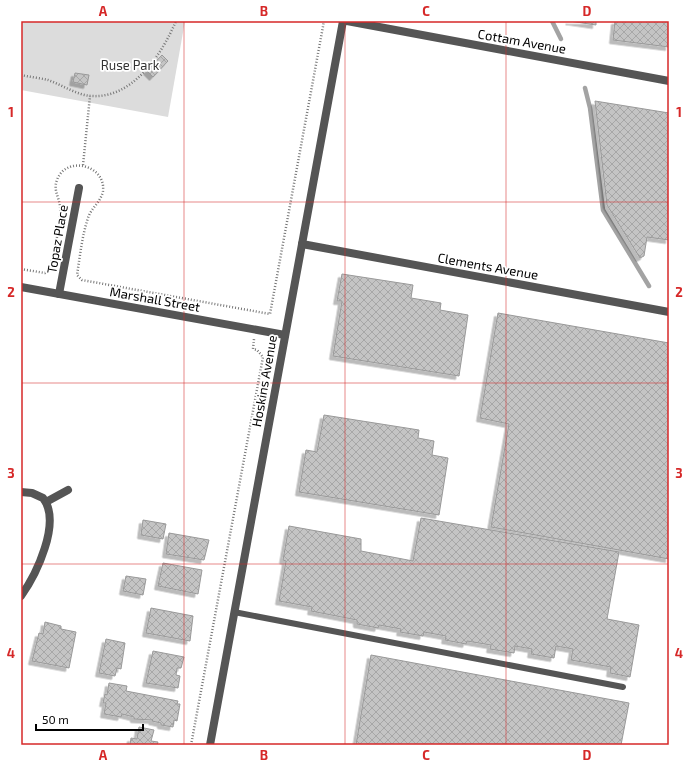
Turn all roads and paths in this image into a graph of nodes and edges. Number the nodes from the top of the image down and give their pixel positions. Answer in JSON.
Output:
{"nodes":[{"id":1,"x":176,"y":21,"type":"edge"},
{"id":2,"x":324,"y":21,"type":"edge"},
{"id":3,"x":343,"y":21,"type":"edge"},
{"id":4,"x":347,"y":21,"type":"edge"},
{"id":5,"x":21,"y":75,"type":"edge"},
{"id":6,"x":669,"y":80,"type":"edge"},
{"id":7,"x":90,"y":96,"type":"junction"},
{"id":8,"x":83,"y":165,"type":"junction"},
{"id":9,"x":79,"y":188,"type":"dead end"},
{"id":10,"x":302,"y":244,"type":"junction"},
{"id":11,"x":21,"y":269,"type":"edge"},
{"id":12,"x":21,"y":287,"type":"edge"},
{"id":13,"x":60,"y":294,"type":"junction"},
{"id":14,"x":259,"y":312,"type":"junction"},
{"id":15,"x":669,"y":312,"type":"edge"},
{"id":16,"x":256,"y":330,"type":"junction"},
{"id":17,"x":285,"y":335,"type":"junction"},
{"id":18,"x":68,"y":490,"type":"dead end"},
{"id":19,"x":21,"y":492,"type":"edge"},
{"id":20,"x":46,"y":502,"type":"junction"},
{"id":21,"x":21,"y":596,"type":"edge"},
{"id":22,"x":234,"y":612,"type":"junction"},
{"id":23,"x":623,"y":687,"type":"dead end"},
{"id":24,"x":191,"y":745,"type":"edge"},
{"id":25,"x":210,"y":745,"type":"edge"}],
"edges":[{"from":1,"to":7,"type":"path"},
{"from":2,"to":14,"type":"path"},
{"from":3,"to":10,"type":"street","name":"Hoskins Avenue"},
{"from":4,"to":6,"type":"street","name":"Cottam Avenue"},
{"from":5,"to":7,"type":"path"},
{"from":7,"to":8,"type":"path"},
{"from":8,"to":11,"type":"path"},
{"from":8,"to":14,"type":"path"},
{"from":9,"to":13,"type":"street","name":"Topaz Place"},
{"from":10,"to":15,"type":"street","name":"Clements Avenue"},
{"from":10,"to":17,"type":"street","name":"Hoskins Avenue"},
{"from":12,"to":13,"type":"street","name":"Marshall Street"},
{"from":13,"to":16,"type":"street","name":"Marshall Street"},
{"from":14,"to":16,"type":"path"},
{"from":16,"to":17,"type":"street","name":"Marshall Street"},
{"from":16,"to":24,"type":"path"},
{"from":17,"to":22,"type":"street","name":"Hoskins Avenue"},
{"from":18,"to":20,"type":"street"},
{"from":19,"to":20,"type":"street"},
{"from":20,"to":21,"type":"street"},
{"from":22,"to":23,"type":"lane"},
{"from":22,"to":25,"type":"street","name":"Hoskins Avenue"}]}
